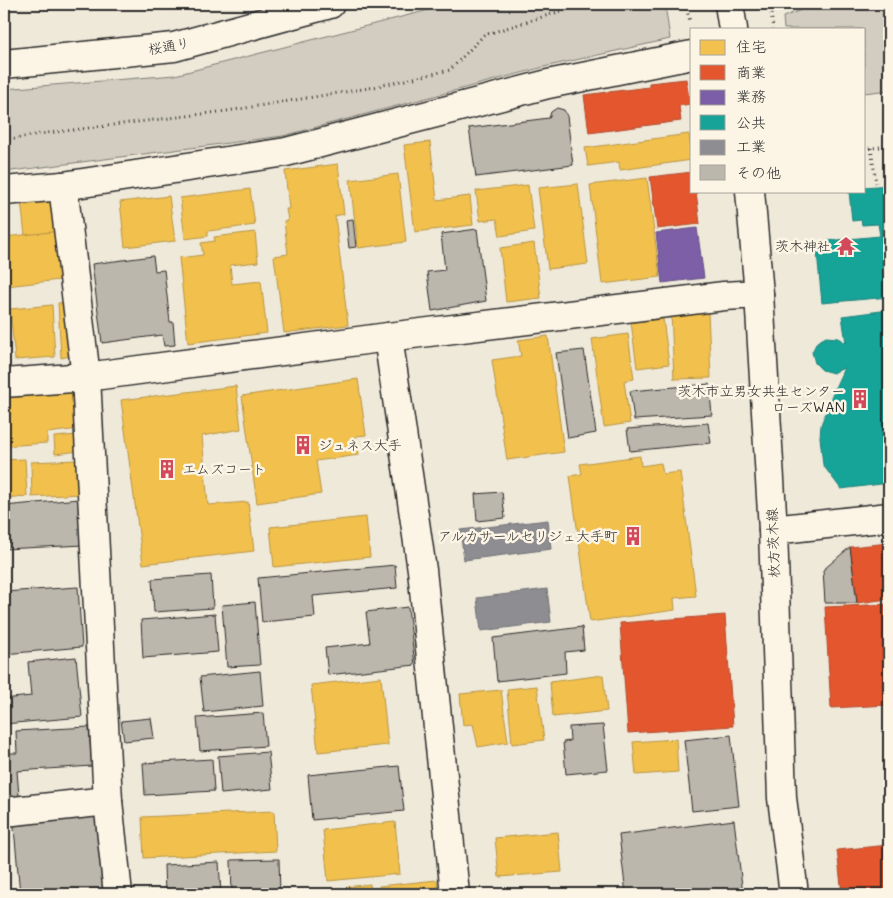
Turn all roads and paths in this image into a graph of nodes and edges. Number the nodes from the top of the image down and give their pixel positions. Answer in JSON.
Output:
{"nodes":[{"id":1,"x":330,"y":4,"type":"edge"},
{"id":2,"x":584,"y":4,"type":"edge"},
{"id":3,"x":685,"y":4,"type":"edge"},
{"id":4,"x":800,"y":4,"type":"edge"},
{"id":5,"x":771,"y":5,"type":"edge"},
{"id":6,"x":692,"y":28,"type":"edge"},
{"id":7,"x":773,"y":28,"type":"edge"},
{"id":8,"x":690,"y":55,"type":"edge"},
{"id":9,"x":4,"y":64,"type":"edge"},
{"id":10,"x":4,"y":141,"type":"edge"},
{"id":11,"x":889,"y":146,"type":"edge"},
{"id":12,"x":871,"y":148,"type":"junction"},
{"id":13,"x":866,"y":149,"type":"edge"},
{"id":14,"x":876,"y":183,"type":"dead end"},
{"id":15,"x":63,"y":186,"type":"junction"},
{"id":16,"x":4,"y":191,"type":"edge"},
{"id":17,"x":750,"y":192,"type":"edge"},
{"id":18,"x":759,"y":294,"type":"junction"},
{"id":19,"x":388,"y":337,"type":"junction"},
{"id":20,"x":86,"y":377,"type":"junction"},
{"id":21,"x":4,"y":383,"type":"edge"},
{"id":22,"x":889,"y":517,"type":"edge"},
{"id":23,"x":773,"y":530,"type":"junction"},
{"id":24,"x":108,"y":801,"type":"junction"},
{"id":25,"x":4,"y":812,"type":"edge"},
{"id":26,"x":118,"y":894,"type":"edge"},
{"id":27,"x":455,"y":894,"type":"edge"},
{"id":28,"x":794,"y":894,"type":"edge"}],
"edges":[{"from":1,"to":9,"type":"street","name":"桜通り"},
{"from":2,"to":10,"type":"path"},
{"from":3,"to":6,"type":"path"},
{"from":4,"to":5,"type":"path"},
{"from":5,"to":7,"type":"path"},
{"from":8,"to":15,"type":"street"},
{"from":11,"to":12,"type":"path"},
{"from":12,"to":13,"type":"path"},
{"from":12,"to":14,"type":"path"},
{"from":15,"to":16,"type":"street"},
{"from":15,"to":20,"type":"street"},
{"from":17,"to":18,"type":"street","name":"枚方茨木線"},
{"from":18,"to":19,"type":"street"},
{"from":18,"to":23,"type":"street","name":"枚方茨木線"},
{"from":19,"to":20,"type":"street"},
{"from":19,"to":27,"type":"street"},
{"from":20,"to":21,"type":"street"},
{"from":20,"to":24,"type":"street"},
{"from":22,"to":23,"type":"street"},
{"from":23,"to":28,"type":"street","name":"枚方茨木線"},
{"from":24,"to":25,"type":"street"},
{"from":24,"to":26,"type":"street"}]}
